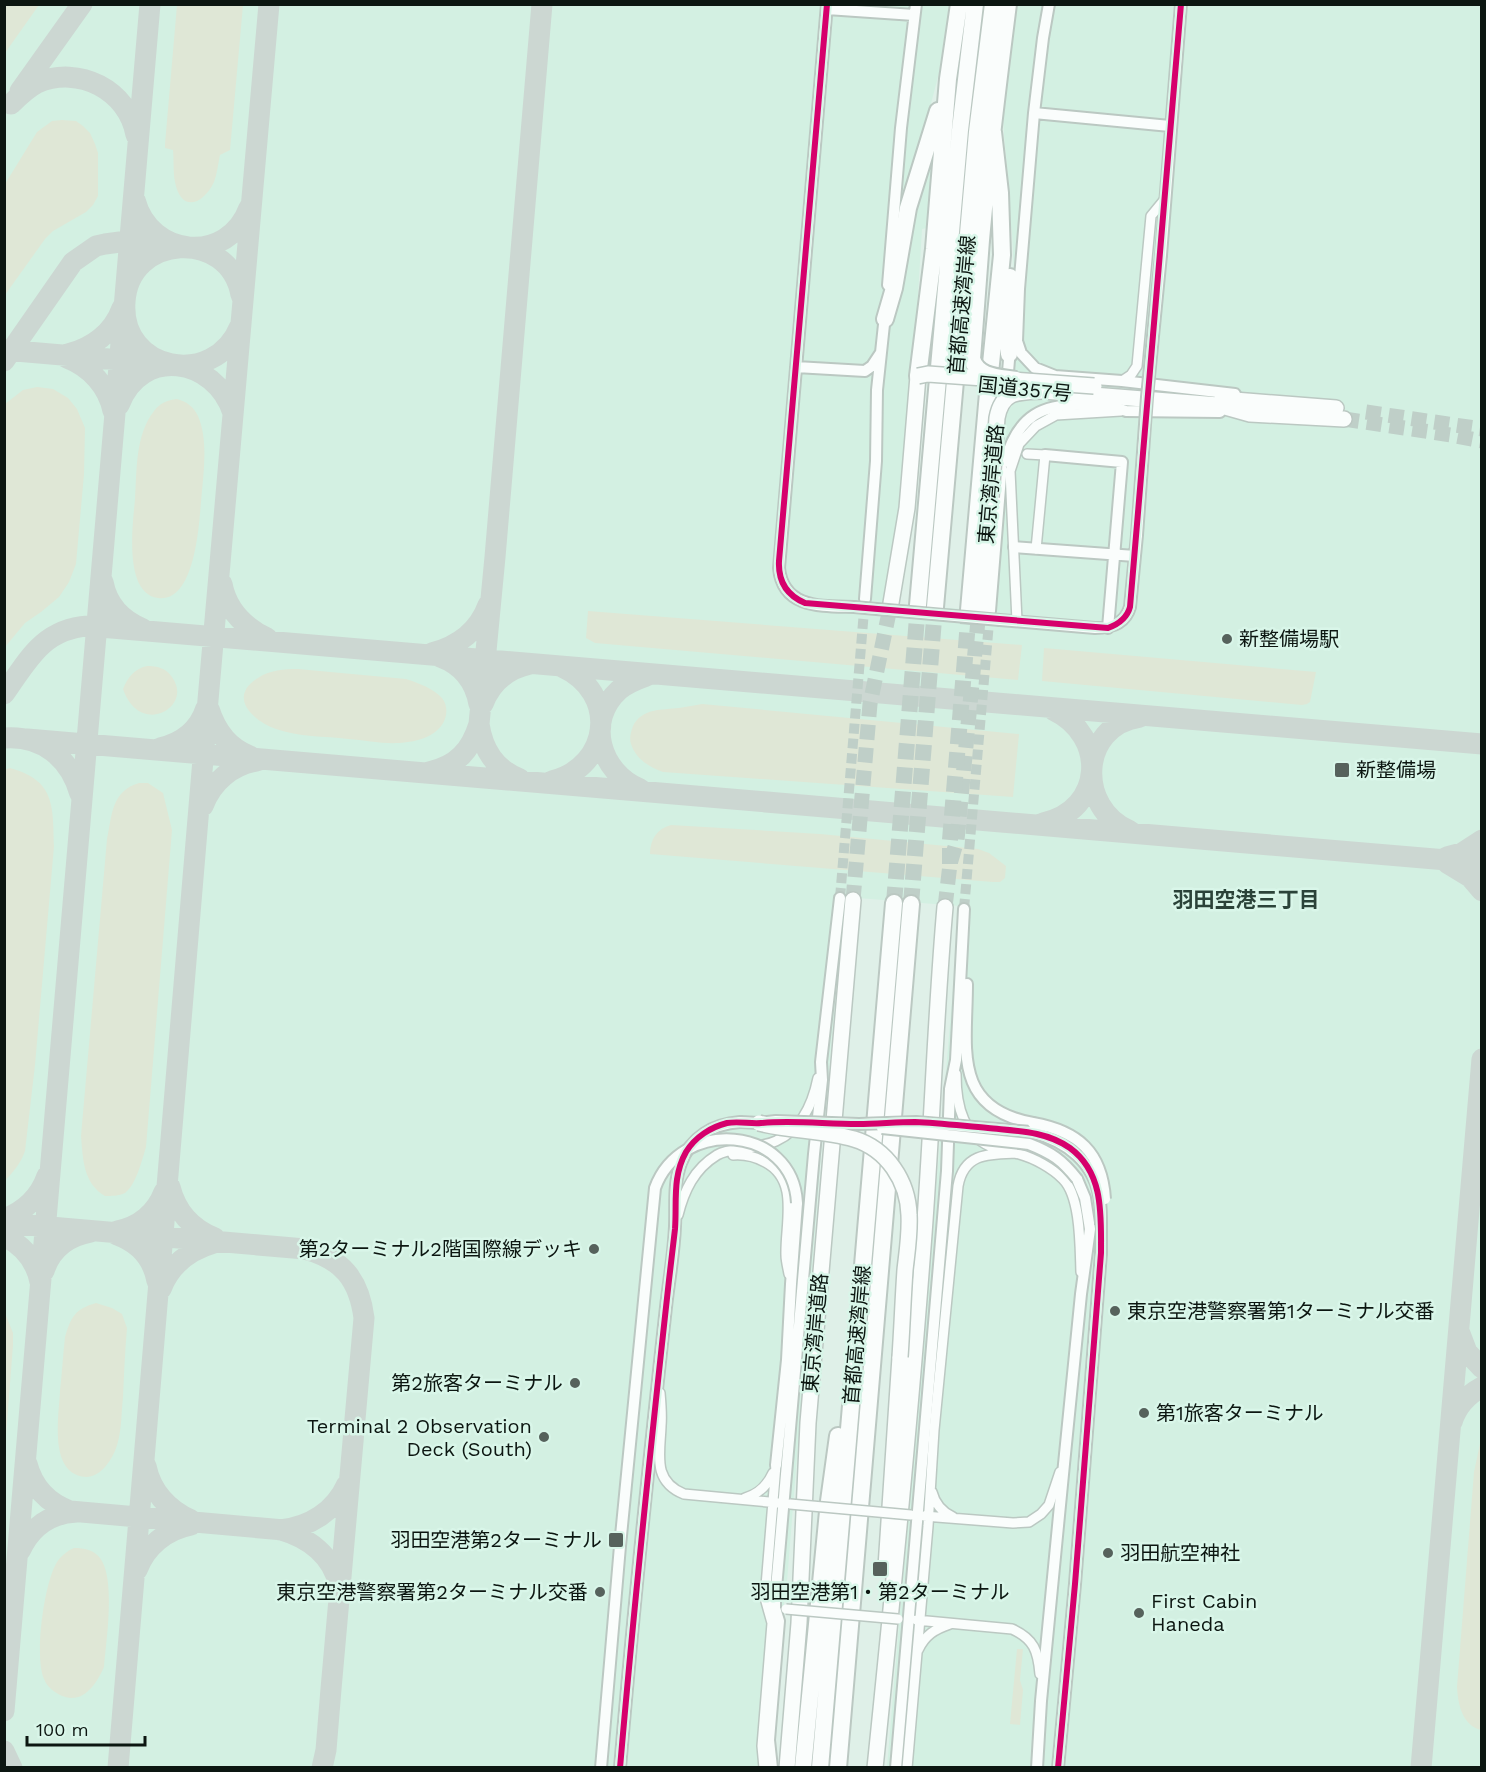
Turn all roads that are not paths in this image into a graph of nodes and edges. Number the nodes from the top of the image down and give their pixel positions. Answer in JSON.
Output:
{"nodes":[{"id":1,"x":959,"y":4,"type":"edge"},
{"id":2,"x":975,"y":4,"type":"edge"},
{"id":3,"x":993,"y":4,"type":"edge"},
{"id":4,"x":1008,"y":4,"type":"edge"},
{"id":5,"x":1049,"y":4,"type":"edge"},
{"id":6,"x":1181,"y":4,"type":"edge"},
{"id":7,"x":827,"y":7,"type":"edge"},
{"id":8,"x":915,"y":10,"type":"edge"},
{"id":9,"x":948,"y":79,"type":"junction"},
{"id":10,"x":1034,"y":113,"type":"junction"},
{"id":11,"x":1170,"y":126,"type":"junction"},
{"id":12,"x":993,"y":132,"type":"junction"},
{"id":13,"x":1000,"y":193,"type":"junction"},
{"id":14,"x":1165,"y":199,"type":"junction"},
{"id":15,"x":1019,"y":289,"type":"junction"},
{"id":16,"x":885,"y":319,"type":"junction"},
{"id":17,"x":881,"y":351,"type":"junction"},
{"id":18,"x":1009,"y":354,"type":"junction"},
{"id":19,"x":795,"y":369,"type":"junction"},
{"id":20,"x":918,"y":376,"type":"junction"},
{"id":21,"x":1016,"y":380,"type":"junction"},
{"id":22,"x":1122,"y":381,"type":"junction"},
{"id":23,"x":877,"y":390,"type":"junction"},
{"id":24,"x":1043,"y":391,"type":"junction"},
{"id":25,"x":1093,"y":391,"type":"junction"},
{"id":26,"x":1315,"y":406,"type":"junction"},
{"id":27,"x":1126,"y":411,"type":"junction"},
{"id":28,"x":1250,"y":414,"type":"junction"},
{"id":29,"x":1027,"y":453,"type":"dead end"},
{"id":30,"x":1045,"y":455,"type":"junction"},
{"id":31,"x":1001,"y":476,"type":"junction"},
{"id":32,"x":1014,"y":547,"type":"junction"},
{"id":33,"x":1036,"y":549,"type":"junction"},
{"id":34,"x":1115,"y":555,"type":"junction"},
{"id":35,"x":1135,"y":556,"type":"junction"},
{"id":36,"x":865,"y":599,"type":"tunnel mouth"},
{"id":37,"x":891,"y":603,"type":"tunnel mouth"},
{"id":38,"x":918,"y":605,"type":"tunnel mouth"},
{"id":39,"x":936,"y":606,"type":"tunnel mouth"},
{"id":40,"x":980,"y":610,"type":"junction"},
{"id":41,"x":1017,"y":621,"type":"junction"},
{"id":42,"x":1108,"y":628,"type":"junction"},
{"id":43,"x":846,"y":899,"type":"joint"},
{"id":44,"x":945,"y":907,"type":"tunnel mouth"},
{"id":45,"x":956,"y":1060,"type":"junction"},
{"id":46,"x":821,"y":1062,"type":"junction"},
{"id":47,"x":759,"y":1123,"type":"junction"},
{"id":48,"x":859,"y":1124,"type":"junction"},
{"id":49,"x":1018,"y":1153,"type":"junction"},
{"id":50,"x":708,"y":1163,"type":"junction"},
{"id":51,"x":675,"y":1226,"type":"junction"},
{"id":52,"x":1101,"y":1226,"type":"junction"},
{"id":53,"x":866,"y":1231,"type":"junction"},
{"id":54,"x":791,"y":1284,"type":"junction"},
{"id":55,"x":1081,"y":1294,"type":"junction"},
{"id":56,"x":659,"y":1379,"type":"junction"},
{"id":57,"x":1064,"y":1459,"type":"junction"},
{"id":58,"x":776,"y":1465,"type":"junction"},
{"id":59,"x":931,"y":1486,"type":"junction"},
{"id":60,"x":740,"y":1500,"type":"junction"},
{"id":61,"x":782,"y":1503,"type":"junction"},
{"id":62,"x":919,"y":1516,"type":"junction"},
{"id":63,"x":956,"y":1518,"type":"junction"},
{"id":64,"x":780,"y":1609,"type":"junction"},
{"id":65,"x":850,"y":1619,"type":"junction"},
{"id":66,"x":909,"y":1620,"type":"junction"},
{"id":67,"x":953,"y":1623,"type":"junction"},
{"id":68,"x":887,"y":1654,"type":"junction"},
{"id":69,"x":916,"y":1655,"type":"junction"},
{"id":70,"x":1041,"y":1701,"type":"junction"},
{"id":71,"x":601,"y":1767,"type":"edge"},
{"id":72,"x":620,"y":1767,"type":"edge"},
{"id":73,"x":764,"y":1767,"type":"edge"},
{"id":74,"x":772,"y":1767,"type":"edge"},
{"id":75,"x":787,"y":1767,"type":"edge"},
{"id":76,"x":804,"y":1767,"type":"edge"},
{"id":77,"x":820,"y":1767,"type":"edge"},
{"id":78,"x":838,"y":1767,"type":"edge"},
{"id":79,"x":848,"y":1767,"type":"edge"},
{"id":80,"x":875,"y":1767,"type":"edge"},
{"id":81,"x":896,"y":1767,"type":"edge"},
{"id":82,"x":907,"y":1767,"type":"edge"},
{"id":83,"x":1037,"y":1767,"type":"edge"},
{"id":84,"x":1058,"y":1767,"type":"edge"}],
"edges":[{"from":1,"to":9,"type":"highway"},
{"from":2,"to":38,"type":"highway","name":"首都高速湾岸線"},
{"from":3,"to":39,"type":"highway","name":"首都高速湾岸線"},
{"from":4,"to":12,"type":"highway"},
{"from":5,"to":10,"type":"street"},
{"from":6,"to":11,"type":"street"},
{"from":7,"to":8,"type":"street"},
{"from":7,"to":19,"type":"street"},
{"from":8,"to":16,"type":"street"},
{"from":9,"to":16,"type":"highway"},
{"from":9,"to":20,"type":"highway"},
{"from":10,"to":11,"type":"street"},
{"from":10,"to":15,"type":"street"},
{"from":11,"to":14,"type":"street"},
{"from":12,"to":13,"type":"highway"},
{"from":12,"to":21,"type":"highway","bridge":true},
{"from":13,"to":18,"type":"highway"},
{"from":13,"to":40,"type":"highway"},
{"from":14,"to":22,"type":"street"},
{"from":14,"to":35,"type":"street","bridge":true},
{"from":15,"to":18,"type":"street"},
{"from":15,"to":22,"type":"street"},
{"from":16,"to":17,"type":"street"},
{"from":17,"to":19,"type":"street"},
{"from":17,"to":23,"type":"street"},
{"from":18,"to":31,"type":"street"},
{"from":19,"to":23,"type":"street"},
{"from":19,"to":41,"type":"street","bridge":true},
{"from":20,"to":21,"type":"highway","name":"国道357号","bridge":true},
{"from":20,"to":24,"type":"highway","name":"国道357号","bridge":true},
{"from":20,"to":37,"type":"highway"},
{"from":21,"to":25,"type":"highway","name":"国道357号","bridge":true},
{"from":22,"to":26,"type":"street"},
{"from":23,"to":36,"type":"street"},
{"from":24,"to":25,"type":"highway","name":"国道357号"},
{"from":24,"to":40,"type":"highway","name":"東京湾岸道路","bridge":true},
{"from":25,"to":26,"type":"highway","name":"国道357号"},
{"from":25,"to":28,"type":"highway","name":"国道357号"},
{"from":26,"to":28,"type":"highway","name":"国道357号"},
{"from":27,"to":28,"type":"street"},
{"from":27,"to":31,"type":"street"},
{"from":27,"to":32,"type":"street"},
{"from":29,"to":30,"type":"street"},
{"from":30,"to":33,"type":"street"},
{"from":30,"to":34,"type":"street"},
{"from":31,"to":40,"type":"street"},
{"from":32,"to":33,"type":"street"},
{"from":32,"to":41,"type":"street"},
{"from":33,"to":34,"type":"street"},
{"from":34,"to":35,"type":"street"},
{"from":34,"to":42,"type":"street"},
{"from":35,"to":42,"type":"street"},
{"from":41,"to":42,"type":"street"},
{"from":43,"to":46,"type":"street"},
{"from":43,"to":75,"type":"highway","name":"東京湾岸道路"},
{"from":44,"to":68,"type":"highway"},
{"from":45,"to":49,"type":"street"},
{"from":45,"to":52,"type":"street","bridge":true},
{"from":45,"to":62,"type":"street"},
{"from":46,"to":50,"type":"street"},
{"from":46,"to":61,"type":"street"},
{"from":47,"to":48,"type":"street","bridge":true},
{"from":47,"to":51,"type":"street","bridge":true},
{"from":47,"to":68,"type":"highway","bridge":true},
{"from":48,"to":52,"type":"street","bridge":true},
{"from":48,"to":55,"type":"street","bridge":true},
{"from":49,"to":55,"type":"street"},
{"from":49,"to":59,"type":"street"},
{"from":50,"to":51,"type":"street"},
{"from":50,"to":54,"type":"street"},
{"from":51,"to":56,"type":"street"},
{"from":52,"to":84,"type":"street","bridge":true},
{"from":53,"to":65,"type":"highway","name":"首都高速湾岸線"},
{"from":53,"to":76,"type":"highway"},
{"from":53,"to":77,"type":"highway","name":"首都高速湾岸線"},
{"from":54,"to":58,"type":"street"},
{"from":54,"to":71,"type":"street","bridge":true},
{"from":55,"to":57,"type":"street"},
{"from":56,"to":60,"type":"street"},
{"from":56,"to":72,"type":"street"},
{"from":57,"to":63,"type":"street"},
{"from":57,"to":70,"type":"street"},
{"from":58,"to":60,"type":"street"},
{"from":58,"to":61,"type":"street"},
{"from":59,"to":62,"type":"street"},
{"from":59,"to":63,"type":"street"},
{"from":60,"to":61,"type":"street"},
{"from":61,"to":62,"type":"street","bridge":true},
{"from":61,"to":64,"type":"street"},
{"from":61,"to":73,"type":"street"},
{"from":62,"to":63,"type":"street"},
{"from":62,"to":66,"type":"street"},
{"from":64,"to":66,"type":"street","bridge":true},
{"from":64,"to":74,"type":"street"},
{"from":65,"to":78,"type":"highway","name":"首都高速湾岸線"},
{"from":65,"to":79,"type":"highway"},
{"from":66,"to":67,"type":"street"},
{"from":66,"to":69,"type":"street"},
{"from":66,"to":81,"type":"street"},
{"from":67,"to":69,"type":"street"},
{"from":67,"to":70,"type":"street"},
{"from":68,"to":80,"type":"highway"},
{"from":69,"to":82,"type":"street"},
{"from":70,"to":83,"type":"street"}]}
